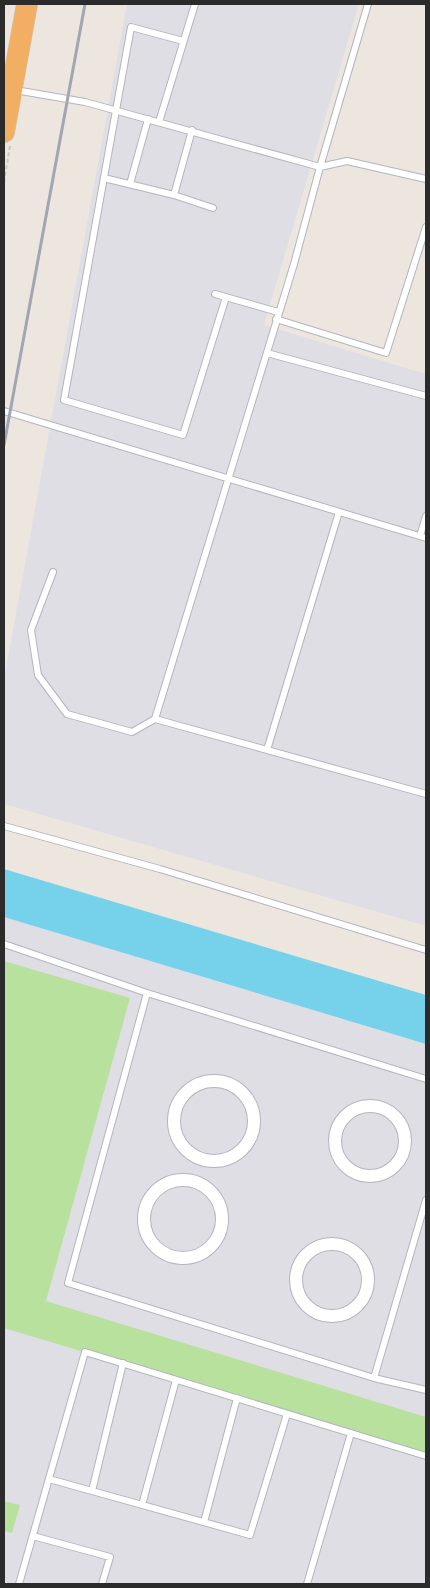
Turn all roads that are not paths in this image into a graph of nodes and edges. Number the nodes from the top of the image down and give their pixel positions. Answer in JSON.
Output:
{"nodes":[{"id":1,"x":27,"y":4,"type":"edge"},
{"id":2,"x":195,"y":4,"type":"edge"},
{"id":3,"x":368,"y":4,"type":"edge"},
{"id":4,"x":183,"y":41,"type":"junction"},
{"id":5,"x":6,"y":87,"type":"edge"},
{"id":6,"x":116,"y":110,"type":"junction"},
{"id":7,"x":148,"y":119,"type":"junction"},
{"id":8,"x":159,"y":122,"type":"junction"},
{"id":9,"x":192,"y":130,"type":"junction"},
{"id":10,"x":7,"y":138,"type":"edge"},
{"id":11,"x":320,"y":167,"type":"junction"},
{"id":12,"x":104,"y":178,"type":"junction"},
{"id":13,"x":426,"y":179,"type":"edge"},
{"id":14,"x":130,"y":184,"type":"junction"},
{"id":15,"x":174,"y":195,"type":"junction"},
{"id":16,"x":213,"y":208,"type":"dead end"},
{"id":17,"x":426,"y":227,"type":"edge"},
{"id":18,"x":215,"y":294,"type":"dead end"},
{"id":19,"x":226,"y":297,"type":"junction"},
{"id":20,"x":277,"y":316,"type":"junction"},
{"id":21,"x":267,"y":353,"type":"junction"},
{"id":22,"x":426,"y":396,"type":"edge"},
{"id":23,"x":4,"y":411,"type":"edge"},
{"id":24,"x":228,"y":478,"type":"junction"},
{"id":25,"x":339,"y":512,"type":"junction"},
{"id":26,"x":426,"y":516,"type":"edge"},
{"id":27,"x":423,"y":537,"type":"edge"},
{"id":28,"x":53,"y":572,"type":"dead end"},
{"id":29,"x":155,"y":719,"type":"junction"},
{"id":30,"x":267,"y":750,"type":"junction"},
{"id":31,"x":426,"y":794,"type":"edge"},
{"id":32,"x":4,"y":826,"type":"edge"},
{"id":33,"x":4,"y":944,"type":"edge"},
{"id":34,"x":426,"y":950,"type":"edge"},
{"id":35,"x":147,"y":993,"type":"junction"},
{"id":36,"x":426,"y":1079,"type":"edge"},
{"id":37,"x":238,"y":1154,"type":"joint"},
{"id":38,"x":394,"y":1168,"type":"joint"},
{"id":39,"x":426,"y":1200,"type":"edge"},
{"id":40,"x":205,"y":1251,"type":"joint"},
{"id":41,"x":356,"y":1307,"type":"joint"},
{"id":42,"x":124,"y":1363,"type":"junction"},
{"id":43,"x":374,"y":1378,"type":"junction"},
{"id":44,"x":176,"y":1380,"type":"junction"},
{"id":45,"x":426,"y":1390,"type":"edge"},
{"id":46,"x":237,"y":1398,"type":"junction"},
{"id":47,"x":288,"y":1414,"type":"junction"},
{"id":48,"x":351,"y":1433,"type":"junction"},
{"id":49,"x":426,"y":1456,"type":"edge"},
{"id":50,"x":49,"y":1480,"type":"junction"},
{"id":51,"x":92,"y":1491,"type":"junction"},
{"id":52,"x":142,"y":1505,"type":"junction"},
{"id":53,"x":204,"y":1522,"type":"junction"},
{"id":54,"x":33,"y":1536,"type":"junction"},
{"id":55,"x":20,"y":1584,"type":"edge"},
{"id":56,"x":102,"y":1584,"type":"edge"},
{"id":57,"x":307,"y":1584,"type":"edge"}],
"edges":[{"from":1,"to":5,"type":"highway"},
{"from":2,"to":4,"type":"lane"},
{"from":3,"to":11,"type":"lane"},
{"from":4,"to":6,"type":"lane"},
{"from":4,"to":8,"type":"lane"},
{"from":5,"to":6,"type":"lane"},
{"from":5,"to":10,"type":"highway"},
{"from":6,"to":7,"type":"lane"},
{"from":6,"to":12,"type":"lane"},
{"from":7,"to":8,"type":"lane"},
{"from":7,"to":14,"type":"lane"},
{"from":8,"to":9,"type":"lane"},
{"from":9,"to":11,"type":"lane"},
{"from":9,"to":15,"type":"lane"},
{"from":11,"to":13,"type":"lane"},
{"from":11,"to":20,"type":"lane"},
{"from":12,"to":14,"type":"lane"},
{"from":12,"to":19,"type":"lane"},
{"from":14,"to":15,"type":"lane"},
{"from":15,"to":16,"type":"lane"},
{"from":17,"to":20,"type":"lane"},
{"from":18,"to":19,"type":"lane"},
{"from":19,"to":20,"type":"lane"},
{"from":20,"to":21,"type":"lane"},
{"from":21,"to":22,"type":"lane"},
{"from":21,"to":24,"type":"lane"},
{"from":23,"to":24,"type":"lane"},
{"from":24,"to":25,"type":"lane"},
{"from":24,"to":29,"type":"lane"},
{"from":25,"to":27,"type":"lane"},
{"from":25,"to":30,"type":"lane"},
{"from":26,"to":27,"type":"lane"},
{"from":28,"to":29,"type":"lane"},
{"from":29,"to":30,"type":"lane"},
{"from":30,"to":31,"type":"lane"},
{"from":32,"to":34,"type":"lane"},
{"from":33,"to":35,"type":"lane"},
{"from":35,"to":36,"type":"lane"},
{"from":35,"to":43,"type":"lane"},
{"from":37,"to":37,"type":"street"},
{"from":38,"to":38,"type":"street"},
{"from":39,"to":43,"type":"lane"},
{"from":40,"to":40,"type":"street"},
{"from":41,"to":41,"type":"street"},
{"from":42,"to":44,"type":"lane"},
{"from":42,"to":50,"type":"lane"},
{"from":42,"to":51,"type":"lane"},
{"from":43,"to":45,"type":"lane"},
{"from":44,"to":46,"type":"lane"},
{"from":44,"to":52,"type":"lane"},
{"from":46,"to":47,"type":"lane"},
{"from":46,"to":53,"type":"lane"},
{"from":47,"to":48,"type":"lane"},
{"from":47,"to":53,"type":"lane"},
{"from":48,"to":49,"type":"lane"},
{"from":48,"to":57,"type":"lane"},
{"from":50,"to":51,"type":"lane"},
{"from":50,"to":54,"type":"lane"},
{"from":51,"to":52,"type":"lane"},
{"from":52,"to":53,"type":"lane"},
{"from":54,"to":55,"type":"lane"},
{"from":54,"to":56,"type":"lane"}]}
